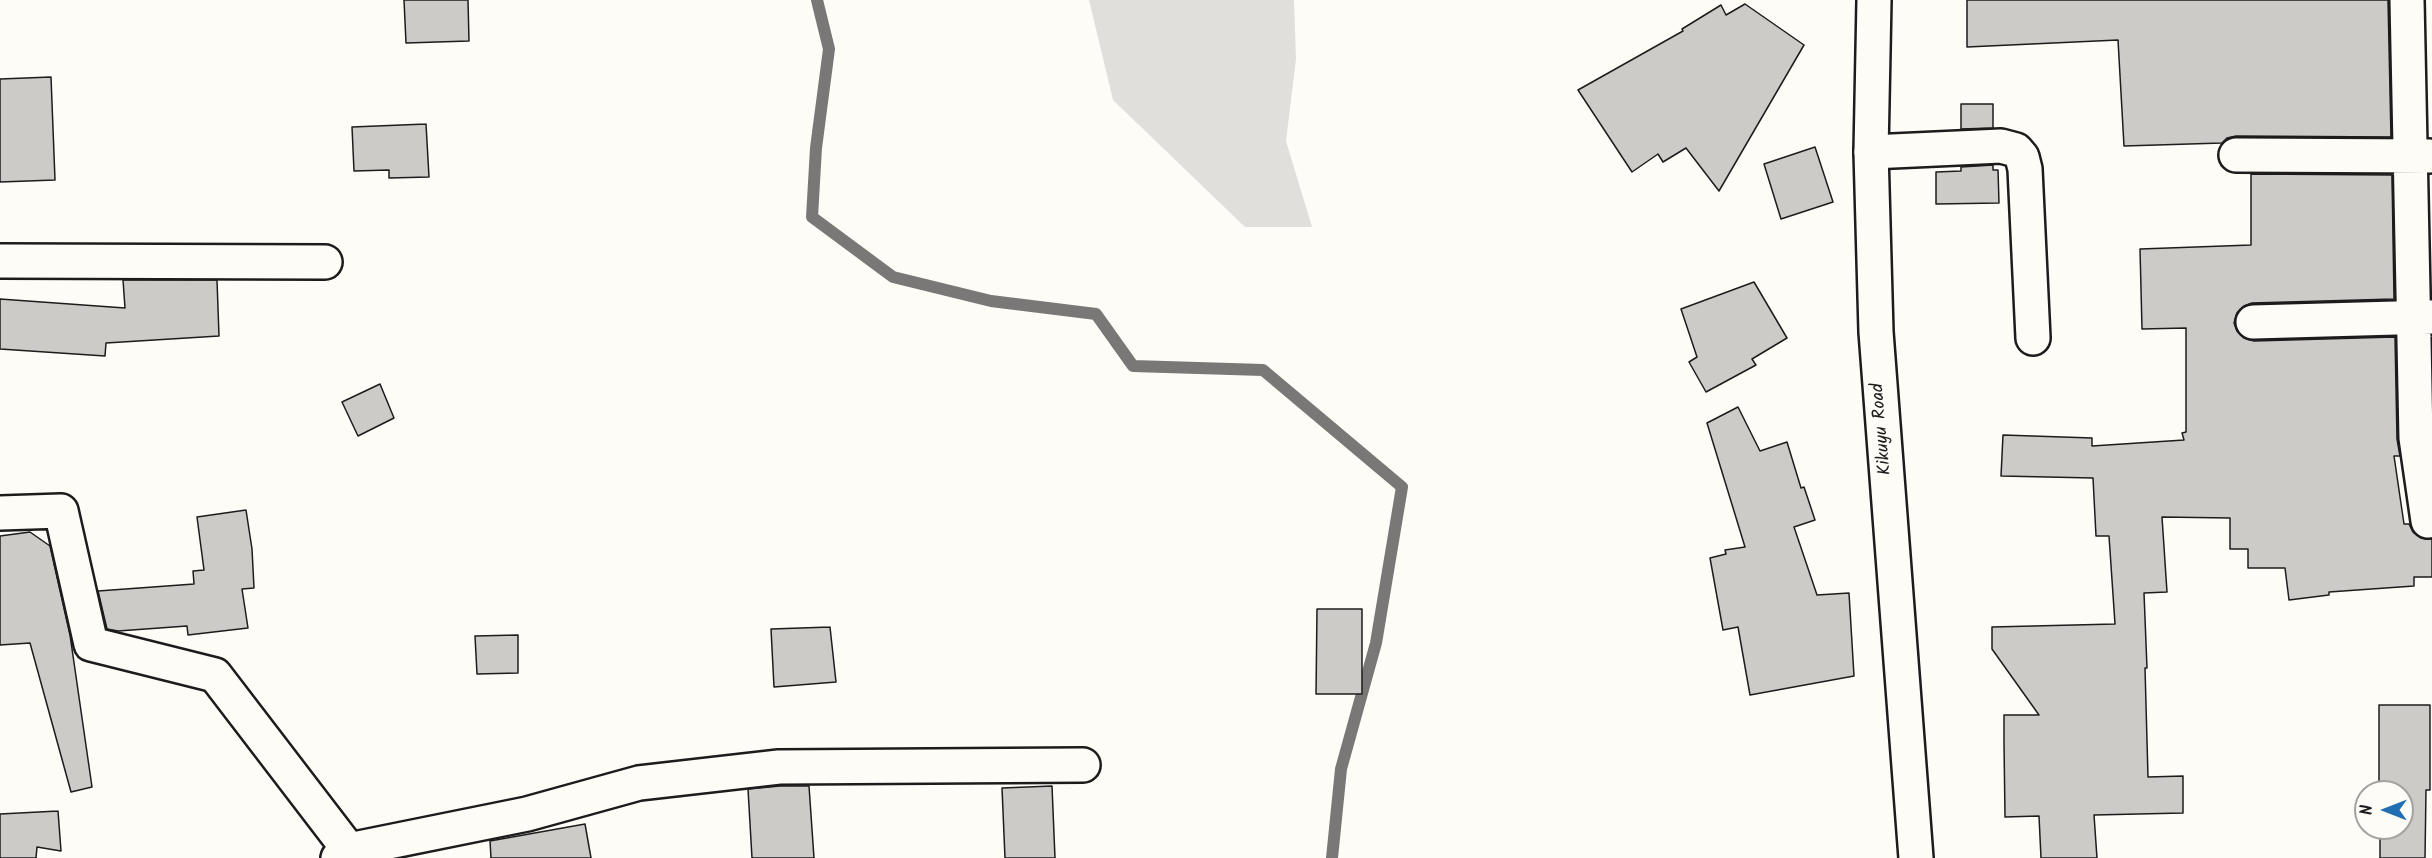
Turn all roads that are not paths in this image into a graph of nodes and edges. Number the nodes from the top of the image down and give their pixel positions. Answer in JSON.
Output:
{"nodes":[{"id":1,"x":1874,"y":0,"type":"edge"},
{"id":2,"x":2407,"y":0,"type":"edge"},
{"id":3,"x":1871,"y":152,"type":"junction"},
{"id":4,"x":2236,"y":155,"type":"dead end"},
{"id":5,"x":2420,"y":157,"type":"edge"},
{"id":6,"x":0,"y":261,"type":"edge"},
{"id":7,"x":325,"y":262,"type":"dead end"},
{"id":8,"x":2422,"y":317,"type":"edge"},
{"id":9,"x":2253,"y":322,"type":"dead end"},
{"id":10,"x":2033,"y":339,"type":"dead end"},
{"id":11,"x":0,"y":513,"type":"edge"},
{"id":12,"x":2428,"y":521,"type":"dead end"},
{"id":13,"x":1083,"y":765,"type":"dead end"},
{"id":14,"x":343,"y":854,"type":"edge"},
{"id":15,"x":1916,"y":858,"type":"edge"}],
"edges":[{"from":1,"to":3,"type":"street","name":"Kikuyu Road"},
{"from":2,"to":5,"type":"street"},
{"from":3,"to":10,"type":"street"},
{"from":3,"to":15,"type":"street","name":"Kikuyu Road"},
{"from":4,"to":5,"type":"street"},
{"from":5,"to":8,"type":"street"},
{"from":6,"to":7,"type":"street"},
{"from":8,"to":9,"type":"street"},
{"from":8,"to":12,"type":"street"},
{"from":11,"to":14,"type":"street"},
{"from":13,"to":14,"type":"street"}]}
